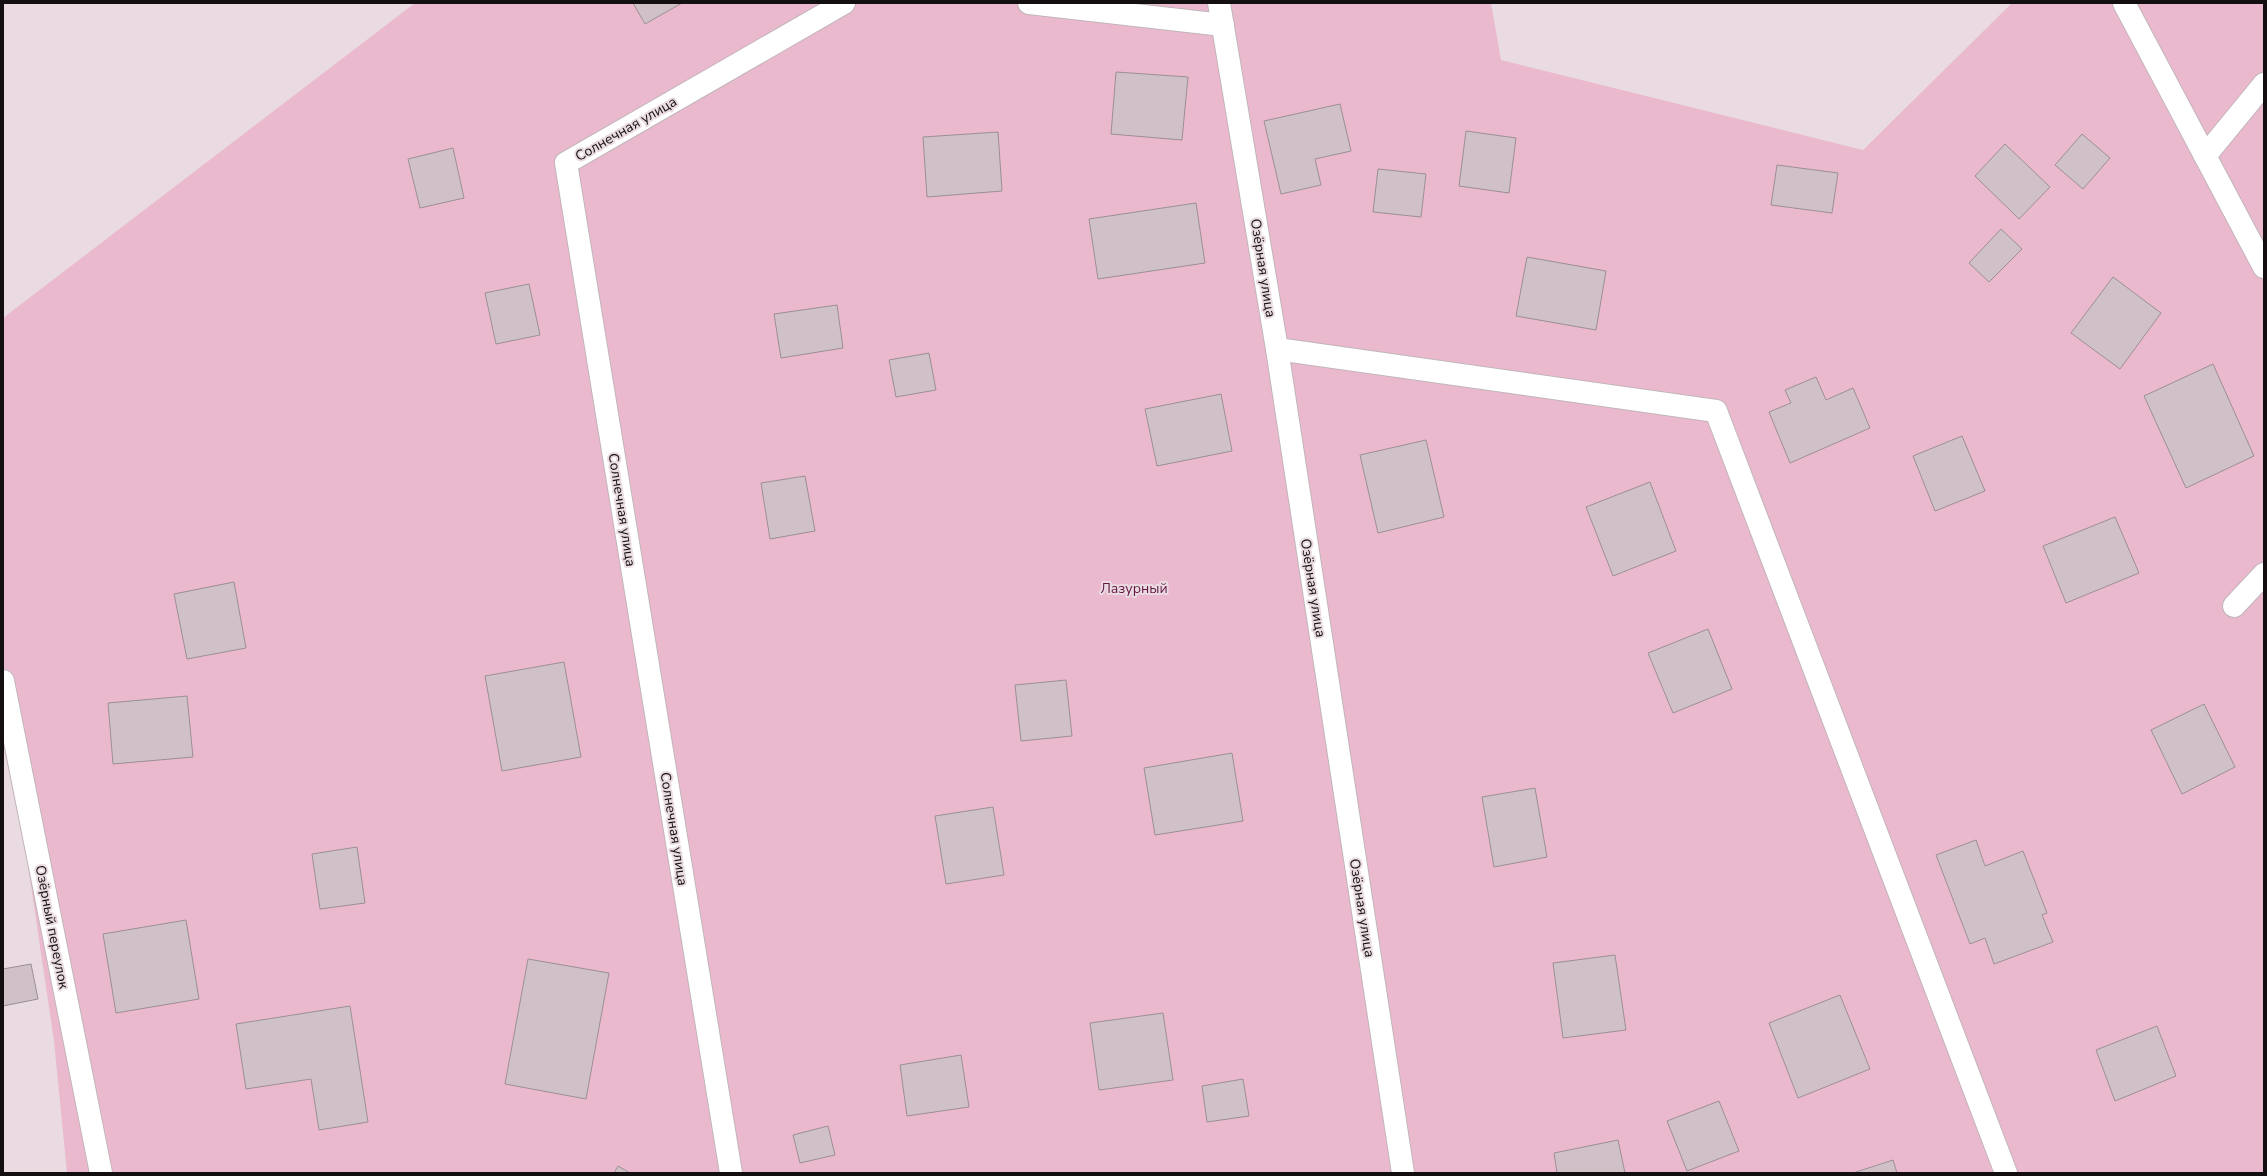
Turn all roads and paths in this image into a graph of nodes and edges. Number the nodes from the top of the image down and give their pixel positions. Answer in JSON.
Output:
{"nodes":[{"id":1,"x":844,"y":3,"type":"edge"},
{"id":2,"x":1029,"y":3,"type":"edge"},
{"id":3,"x":1219,"y":3,"type":"edge"},
{"id":4,"x":2124,"y":3,"type":"edge"},
{"id":5,"x":1223,"y":25,"type":"junction"},
{"id":6,"x":2264,"y":84,"type":"edge"},
{"id":7,"x":2205,"y":156,"type":"junction"},
{"id":8,"x":2264,"y":267,"type":"edge"},
{"id":9,"x":1277,"y":349,"type":"junction"},
{"id":10,"x":2264,"y":574,"type":"edge"},
{"id":11,"x":2234,"y":606,"type":"dead end"},
{"id":12,"x":3,"y":681,"type":"edge"},
{"id":13,"x":101,"y":1173,"type":"edge"},
{"id":14,"x":731,"y":1173,"type":"edge"},
{"id":15,"x":1402,"y":1173,"type":"edge"},
{"id":16,"x":2006,"y":1173,"type":"edge"}],
"edges":[{"from":1,"to":14,"type":"street","name":"Солнечная улица"},
{"from":2,"to":5,"type":"street"},
{"from":3,"to":5,"type":"street","name":"Озёрная улица"},
{"from":4,"to":7,"type":"street"},
{"from":5,"to":9,"type":"street","name":"Озёрная улица"},
{"from":6,"to":7,"type":"street"},
{"from":7,"to":8,"type":"street"},
{"from":9,"to":15,"type":"street","name":"Озёрная улица"},
{"from":9,"to":16,"type":"street"},
{"from":10,"to":11,"type":"street"},
{"from":12,"to":13,"type":"street","name":"Озёрный переулок"}]}
